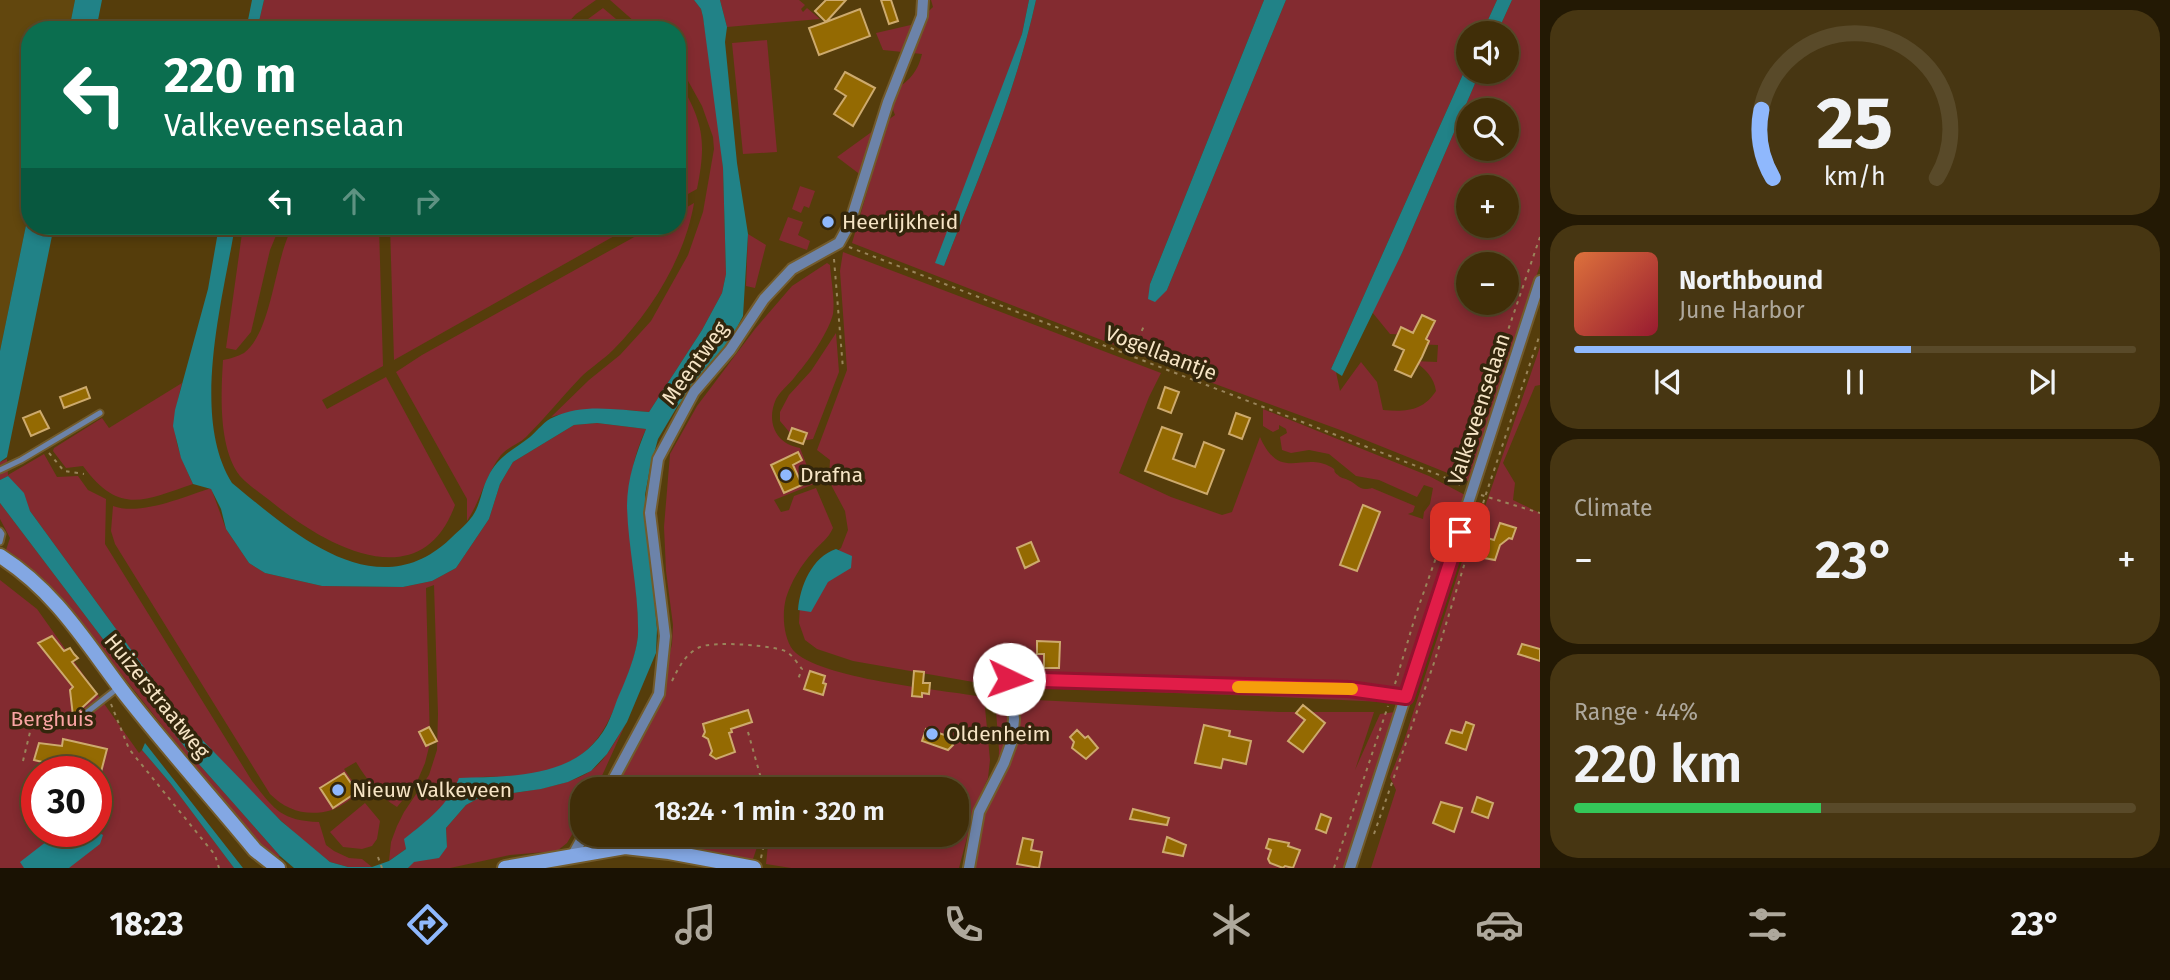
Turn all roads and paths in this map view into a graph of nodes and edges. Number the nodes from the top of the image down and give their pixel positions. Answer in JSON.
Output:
{"nodes":[{"id":1,"x":923,"y":0,"type":"edge"},
{"id":2,"x":1540,"y":237,"type":"edge"},
{"id":3,"x":834,"y":246,"type":"junction"},
{"id":4,"x":1540,"y":281,"type":"edge"},
{"id":5,"x":1143,"y":326,"type":"dead end"},
{"id":6,"x":1540,"y":334,"type":"edge"},
{"id":7,"x":1130,"y":356,"type":"junction"},
{"id":8,"x":844,"y":369,"type":"dead end"},
{"id":9,"x":100,"y":413,"type":"dead end"},
{"id":10,"x":44,"y":446,"type":"junction"},
{"id":11,"x":0,"y":470,"type":"edge"},
{"id":12,"x":84,"y":474,"type":"dead end"},
{"id":13,"x":1464,"y":475,"type":"dead end"},
{"id":14,"x":1472,"y":491,"type":"junction"},
{"id":15,"x":1485,"y":497,"type":"junction"},
{"id":16,"x":1457,"y":499,"type":"dead end"},
{"id":17,"x":1540,"y":513,"type":"edge"},
{"id":18,"x":0,"y":531,"type":"edge"},
{"id":19,"x":0,"y":542,"type":"edge"},
{"id":20,"x":0,"y":556,"type":"edge"},
{"id":21,"x":797,"y":682,"type":"dead end"},
{"id":22,"x":120,"y":686,"type":"junction"},
{"id":23,"x":659,"y":694,"type":"junction"},
{"id":24,"x":108,"y":696,"type":"junction"},
{"id":25,"x":1391,"y":696,"type":"junction"},
{"id":26,"x":1406,"y":697,"type":"junction"},
{"id":27,"x":37,"y":720,"type":"joint"},
{"id":28,"x":748,"y":732,"type":"dead end"},
{"id":29,"x":24,"y":756,"type":"edge"},
{"id":30,"x":614,"y":777,"type":"edge"},
{"id":31,"x":761,"y":777,"type":"edge"},
{"id":32,"x":1374,"y":833,"type":"dead end"},
{"id":33,"x":762,"y":847,"type":"edge"},
{"id":34,"x":378,"y":858,"type":"dead end"},
{"id":35,"x":571,"y":862,"type":"edge"},
{"id":36,"x":219,"y":868,"type":"edge"},
{"id":37,"x":278,"y":868,"type":"edge"},
{"id":38,"x":382,"y":868,"type":"edge"},
{"id":39,"x":505,"y":868,"type":"edge"},
{"id":40,"x":756,"y":868,"type":"edge"},
{"id":41,"x":968,"y":868,"type":"edge"},
{"id":42,"x":1334,"y":868,"type":"edge"},
{"id":43,"x":1350,"y":868,"type":"edge"}],
"edges":[{"from":1,"to":3,"type":"street"},
{"from":2,"to":13,"type":"path"},
{"from":3,"to":7,"type":"path","name":"Vogellaantje"},
{"from":3,"to":8,"type":"path"},
{"from":3,"to":23,"type":"street","name":"Meentweg"},
{"from":4,"to":14,"type":"street","name":"Valkeveenselaan"},
{"from":5,"to":7,"type":"path"},
{"from":6,"to":15,"type":"path"},
{"from":7,"to":14,"type":"path","name":"Vogellaantje"},
{"from":9,"to":10,"type":"lane"},
{"from":10,"to":11,"type":"lane"},
{"from":10,"to":12,"type":"path"},
{"from":14,"to":15,"type":"path","name":"Vogellaantje"},
{"from":14,"to":26,"type":"street","name":"Valkeveenselaan"},
{"from":15,"to":17,"type":"path","name":"Vogellaantje"},
{"from":15,"to":32,"type":"path"},
{"from":16,"to":25,"type":"path"},
{"from":18,"to":19,"type":"lane"},
{"from":20,"to":22,"type":"street","name":"Huizerstraatweg"},
{"from":21,"to":23,"type":"path"},
{"from":22,"to":24,"type":"lane"},
{"from":22,"to":37,"type":"street","name":"Huizerstraatweg"},
{"from":23,"to":30,"type":"street","name":"Meentweg"},
{"from":24,"to":27,"type":"lane"},
{"from":24,"to":36,"type":"path"},
{"from":25,"to":26,"type":"street"},
{"from":25,"to":41,"type":"street"},
{"from":25,"to":42,"type":"path"},
{"from":26,"to":43,"type":"street","name":"Valkeveenselaan"},
{"from":27,"to":29,"type":"path"},
{"from":28,"to":31,"type":"path"},
{"from":33,"to":40,"type":"path"},
{"from":34,"to":38,"type":"path"},
{"from":35,"to":39,"type":"street"},
{"from":35,"to":40,"type":"street"}]}
